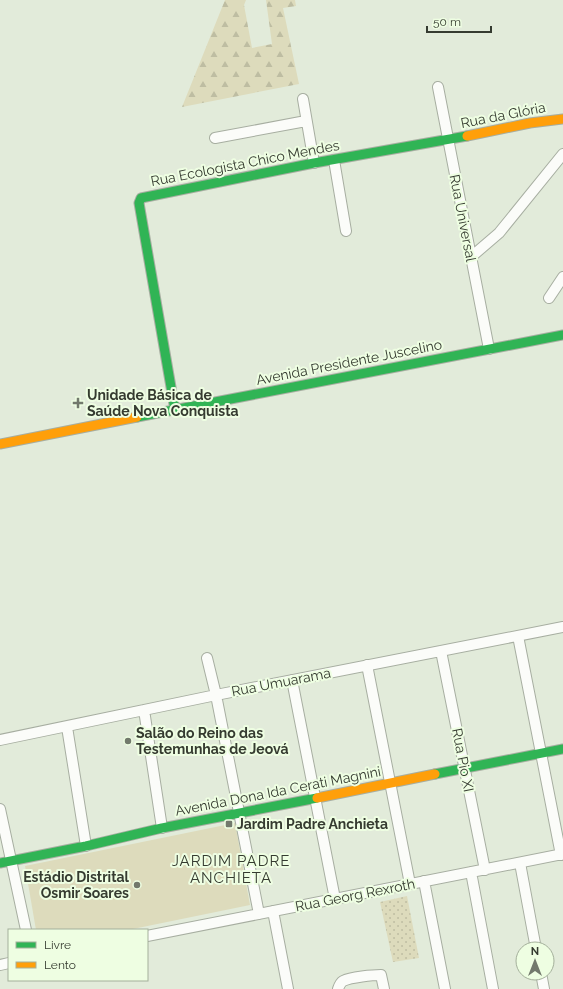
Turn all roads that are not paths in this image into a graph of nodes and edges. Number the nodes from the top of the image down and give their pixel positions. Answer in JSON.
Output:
{"nodes":[{"id":1,"x":438,"y":88,"type":"dead end"},
{"id":2,"x":303,"y":98,"type":"dead end"},
{"id":3,"x":563,"y":119,"type":"edge"},
{"id":4,"x":306,"y":121,"type":"junction"},
{"id":5,"x":214,"y":138,"type":"dead end"},
{"id":6,"x":448,"y":140,"type":"junction"},
{"id":7,"x":563,"y":154,"type":"edge"},
{"id":8,"x":334,"y":160,"type":"junction"},
{"id":9,"x":314,"y":163,"type":"junction"},
{"id":10,"x":346,"y":231,"type":"dead end"},
{"id":11,"x":471,"y":257,"type":"junction"},
{"id":12,"x":563,"y":277,"type":"edge"},
{"id":13,"x":549,"y":298,"type":"dead end"},
{"id":14,"x":563,"y":335,"type":"edge"},
{"id":15,"x":489,"y":349,"type":"junction"},
{"id":16,"x":175,"y":410,"type":"junction"},
{"id":17,"x":0,"y":444,"type":"edge"},
{"id":18,"x":563,"y":627,"type":"edge"},
{"id":19,"x":518,"y":636,"type":"junction"},
{"id":20,"x":442,"y":651,"type":"junction"},
{"id":21,"x":207,"y":658,"type":"dead end"},
{"id":22,"x":367,"y":665,"type":"junction"},
{"id":23,"x":292,"y":680,"type":"junction"},
{"id":24,"x":216,"y":695,"type":"junction"},
{"id":25,"x":144,"y":710,"type":"junction"},
{"id":26,"x":67,"y":727,"type":"junction"},
{"id":27,"x":0,"y":740,"type":"edge"},
{"id":28,"x":563,"y":749,"type":"edge"},
{"id":29,"x":541,"y":754,"type":"junction"},
{"id":30,"x":465,"y":769,"type":"junction"},
{"id":31,"x":390,"y":783,"type":"junction"},
{"id":32,"x":315,"y":798,"type":"junction"},
{"id":33,"x":0,"y":809,"type":"edge"},
{"id":34,"x":239,"y":813,"type":"junction"},
{"id":35,"x":162,"y":828,"type":"junction"},
{"id":36,"x":86,"y":846,"type":"junction"},
{"id":37,"x":562,"y":854,"type":"edge"},
{"id":38,"x":12,"y":860,"type":"junction"},
{"id":39,"x":0,"y":862,"type":"edge"},
{"id":40,"x":520,"y":863,"type":"junction"},
{"id":41,"x":485,"y":870,"type":"junction"},
{"id":42,"x":471,"y":872,"type":"junction"},
{"id":43,"x":424,"y":881,"type":"junction"},
{"id":44,"x":410,"y":884,"type":"junction"},
{"id":45,"x":335,"y":899,"type":"junction"},
{"id":46,"x":273,"y":911,"type":"junction"},
{"id":47,"x":259,"y":914,"type":"junction"},
{"id":48,"x":26,"y":929,"type":"edge"},
{"id":49,"x":148,"y":936,"type":"edge"},
{"id":50,"x":535,"y":941,"type":"edge"},
{"id":51,"x":288,"y":989,"type":"edge"},
{"id":52,"x":338,"y":989,"type":"edge"},
{"id":53,"x":384,"y":989,"type":"edge"},
{"id":54,"x":445,"y":989,"type":"edge"},
{"id":55,"x":493,"y":989,"type":"edge"}],
"edges":[{"from":1,"to":6,"type":"street","name":"Rua Universal"},
{"from":2,"to":4,"type":"street"},
{"from":3,"to":6,"type":"street","name":"Rua da Glória"},
{"from":4,"to":5,"type":"street"},
{"from":4,"to":9,"type":"street"},
{"from":6,"to":8,"type":"street","name":"Rua Ecologista Chico Mendes"},
{"from":6,"to":11,"type":"street","name":"Rua Universal"},
{"from":7,"to":11,"type":"street"},
{"from":8,"to":9,"type":"street","name":"Rua Ecologista Chico Mendes"},
{"from":8,"to":10,"type":"street"},
{"from":9,"to":16,"type":"street","name":"Rua Ecologista Chico Mendes"},
{"from":11,"to":15,"type":"street","name":"Rua Universal"},
{"from":12,"to":13,"type":"street"},
{"from":14,"to":15,"type":"street","name":"Avenida Presidente Juscelino"},
{"from":15,"to":16,"type":"street","name":"Avenida Presidente Juscelino"},
{"from":16,"to":17,"type":"street","name":"Avenida Presidente Juscelino"},
{"from":18,"to":19,"type":"street","name":"Rua Umuarama"},
{"from":19,"to":20,"type":"street","name":"Rua Umuarama"},
{"from":19,"to":29,"type":"street"},
{"from":20,"to":22,"type":"street","name":"Rua Umuarama"},
{"from":20,"to":30,"type":"street","name":"Rua Pio XI"},
{"from":21,"to":24,"type":"street"},
{"from":22,"to":23,"type":"street","name":"Rua Umuarama"},
{"from":22,"to":31,"type":"street"},
{"from":23,"to":24,"type":"street","name":"Rua Umuarama"},
{"from":23,"to":32,"type":"street"},
{"from":24,"to":25,"type":"street","name":"Rua Umuarama"},
{"from":24,"to":34,"type":"street"},
{"from":25,"to":26,"type":"street","name":"Rua Umuarama"},
{"from":25,"to":35,"type":"street"},
{"from":26,"to":27,"type":"street","name":"Rua Umuarama"},
{"from":26,"to":36,"type":"street"},
{"from":28,"to":29,"type":"street","name":"Avenida Dona Ida Cerati Magnini"},
{"from":29,"to":30,"type":"street","name":"Avenida Dona Ida Cerati Magnini"},
{"from":29,"to":37,"type":"street"},
{"from":30,"to":31,"type":"street","name":"Avenida Dona Ida Cerati Magnini"},
{"from":30,"to":41,"type":"street","name":"Rua Pio XI"},
{"from":31,"to":32,"type":"street","name":"Avenida Dona Ida Cerati Magnini"},
{"from":31,"to":44,"type":"street"},
{"from":32,"to":34,"type":"street","name":"Avenida Dona Ida Cerati Magnini"},
{"from":32,"to":45,"type":"street"},
{"from":33,"to":38,"type":"street"},
{"from":34,"to":35,"type":"street","name":"Avenida Dona Ida Cerati Magnini"},
{"from":34,"to":47,"type":"street"},
{"from":35,"to":36,"type":"street","name":"Avenida Dona Ida Cerati Magnini"},
{"from":36,"to":38,"type":"street","name":"Avenida Dona Ida Cerati Magnini"},
{"from":37,"to":40,"type":"street","name":"Rua Georg Rexroth"},
{"from":38,"to":39,"type":"street","name":"Avenida Dona Ida Cerati Magnini"},
{"from":38,"to":48,"type":"street"},
{"from":40,"to":41,"type":"street","name":"Rua Georg Rexroth"},
{"from":40,"to":50,"type":"street"},
{"from":41,"to":42,"type":"street","name":"Rua Georg Rexroth"},
{"from":42,"to":43,"type":"street","name":"Rua Georg Rexroth"},
{"from":42,"to":55,"type":"street"},
{"from":43,"to":44,"type":"street","name":"Rua Georg Rexroth"},
{"from":43,"to":54,"type":"street"},
{"from":44,"to":45,"type":"street","name":"Rua Georg Rexroth"},
{"from":45,"to":46,"type":"street","name":"Rua Georg Rexroth"},
{"from":46,"to":47,"type":"street","name":"Rua Georg Rexroth"},
{"from":46,"to":51,"type":"street"},
{"from":47,"to":49,"type":"street","name":"Rua Georg Rexroth"},
{"from":52,"to":53,"type":"street"}]}
